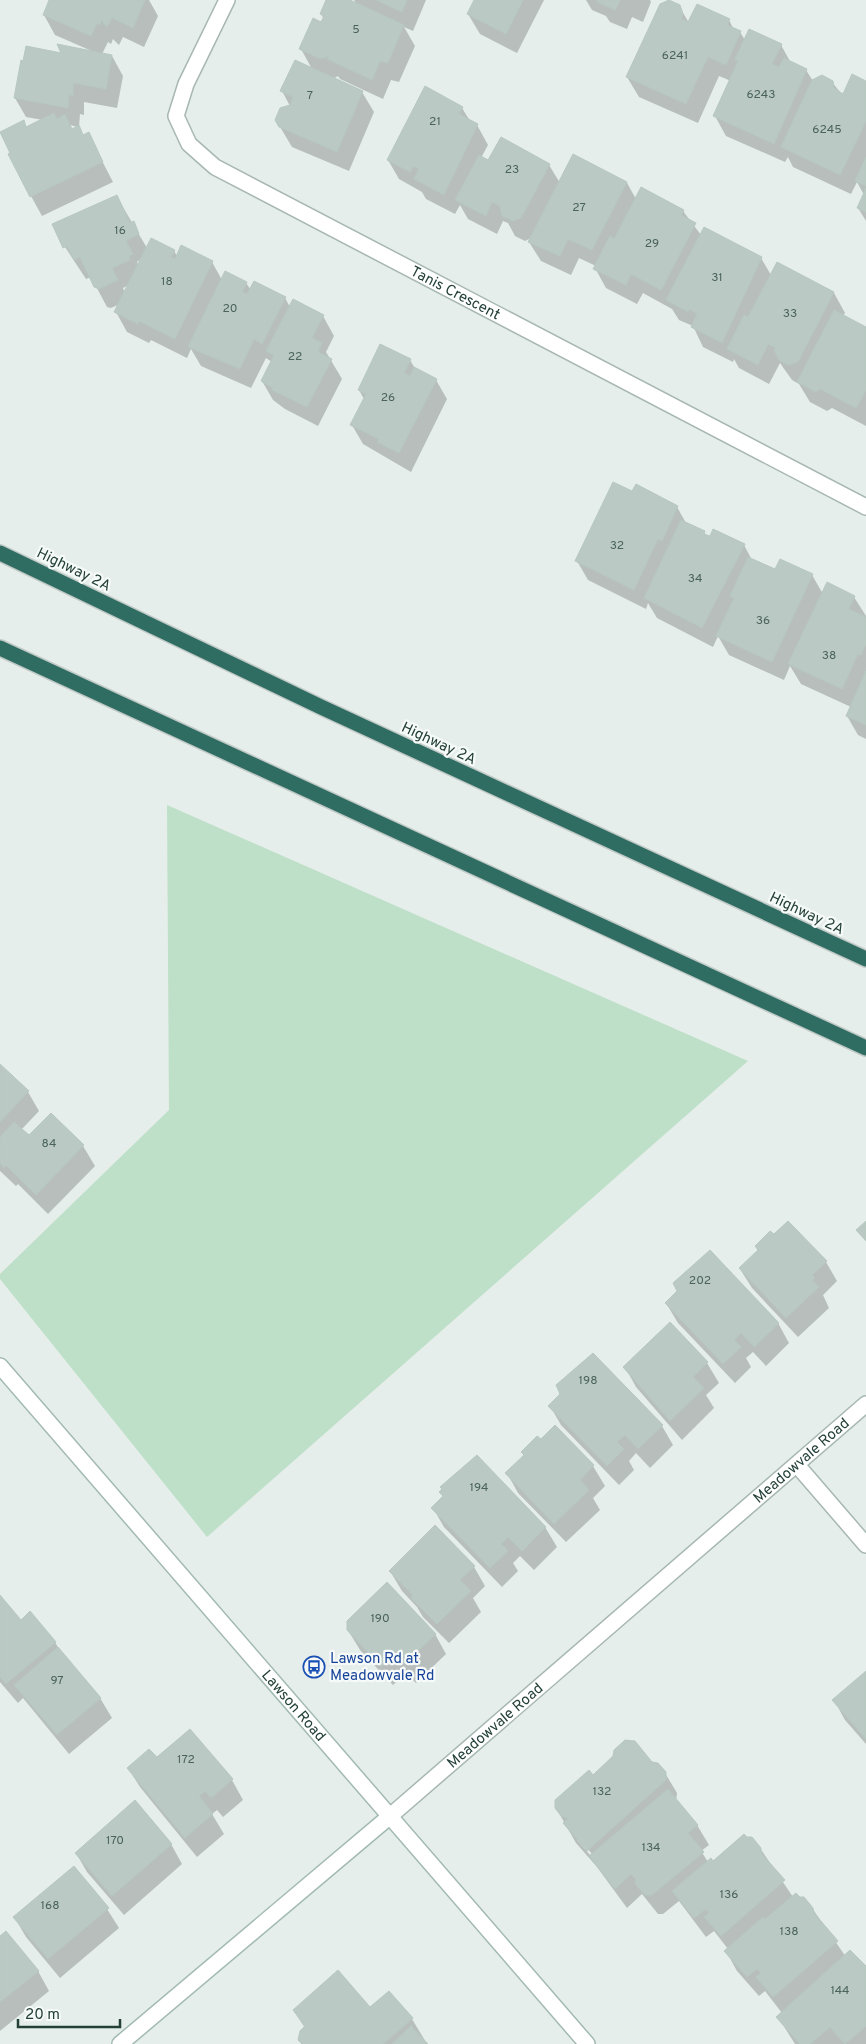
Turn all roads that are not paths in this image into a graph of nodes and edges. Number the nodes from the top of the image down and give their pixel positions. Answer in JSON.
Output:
{"nodes":[{"id":1,"x":227,"y":0,"type":"edge"},
{"id":2,"x":866,"y":506,"type":"edge"},
{"id":3,"x":0,"y":553,"type":"edge"},
{"id":4,"x":0,"y":648,"type":"edge"},
{"id":5,"x":866,"y":959,"type":"edge"},
{"id":6,"x":866,"y":1048,"type":"edge"},
{"id":7,"x":0,"y":1366,"type":"edge"},
{"id":8,"x":866,"y":1404,"type":"edge"},
{"id":9,"x":797,"y":1465,"type":"junction"},
{"id":10,"x":866,"y":1545,"type":"edge"},
{"id":11,"x":389,"y":1817,"type":"junction"},
{"id":12,"x":120,"y":2044,"type":"edge"},
{"id":13,"x":587,"y":2044,"type":"edge"}],
"edges":[{"from":1,"to":2,"type":"street","name":"Tanis Crescent"},
{"from":3,"to":5,"type":"highway","name":"Highway 2A"},
{"from":4,"to":6,"type":"highway"},
{"from":7,"to":11,"type":"street","name":"Lawson Road"},
{"from":8,"to":9,"type":"street","name":"Meadowvale Road"},
{"from":9,"to":10,"type":"street"},
{"from":9,"to":11,"type":"street","name":"Meadowvale Road"},
{"from":11,"to":12,"type":"street","name":"Meadowvale Road"},
{"from":11,"to":13,"type":"street","name":"Lawson Road"}]}
